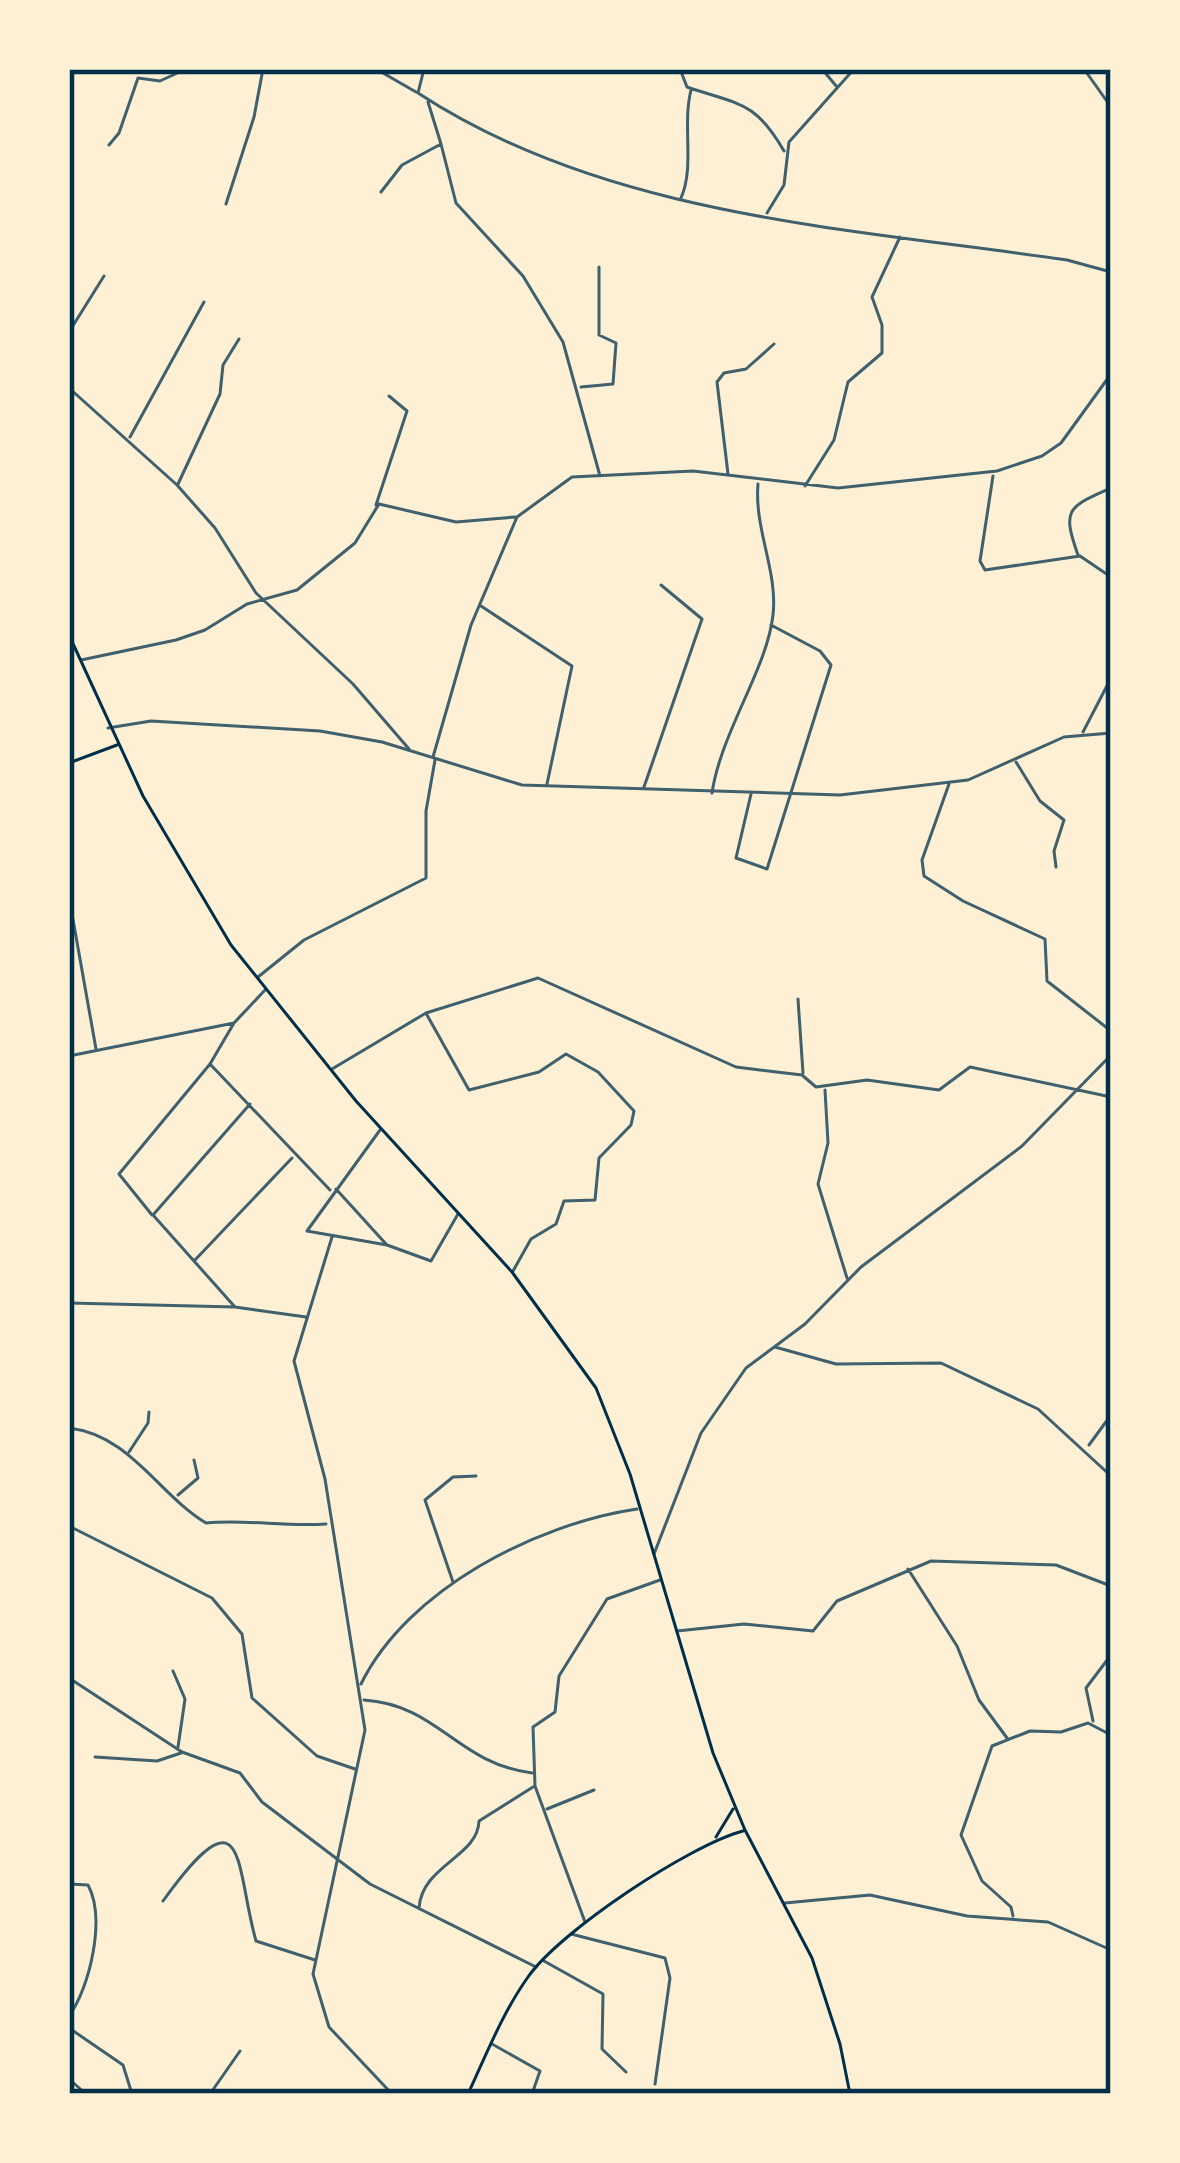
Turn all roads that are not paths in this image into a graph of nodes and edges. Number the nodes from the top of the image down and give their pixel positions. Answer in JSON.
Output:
{"nodes":[{"id":1,"x":186,"y":69,"type":"edge"},
{"id":2,"x":262,"y":69,"type":"edge"},
{"id":3,"x":376,"y":69,"type":"edge"},
{"id":4,"x":424,"y":69,"type":"edge"},
{"id":5,"x":680,"y":69,"type":"edge"},
{"id":6,"x":822,"y":69,"type":"edge"},
{"id":7,"x":854,"y":69,"type":"edge"},
{"id":8,"x":1084,"y":69,"type":"edge"},
{"id":9,"x":838,"y":88,"type":"junction"},
{"id":10,"x":691,"y":89,"type":"junction"},
{"id":11,"x":418,"y":93,"type":"junction"},
{"id":12,"x":427,"y":99,"type":"junction"},
{"id":13,"x":1111,"y":107,"type":"edge"},
{"id":14,"x":441,"y":144,"type":"junction"},
{"id":15,"x":109,"y":145,"type":"dead end"},
{"id":16,"x":785,"y":152,"type":"junction"},
{"id":17,"x":381,"y":191,"type":"dead end"},
{"id":18,"x":680,"y":200,"type":"junction"},
{"id":19,"x":226,"y":205,"type":"dead end"},
{"id":20,"x":766,"y":214,"type":"junction"},
{"id":21,"x":900,"y":237,"type":"junction"},
{"id":22,"x":599,"y":267,"type":"dead end"},
{"id":23,"x":1111,"y":272,"type":"edge"},
{"id":24,"x":104,"y":276,"type":"dead end"},
{"id":25,"x":204,"y":302,"type":"dead end"},
{"id":26,"x":69,"y":332,"type":"edge"},
{"id":27,"x":238,"y":339,"type":"dead end"},
{"id":28,"x":774,"y":344,"type":"dead end"},
{"id":29,"x":1111,"y":374,"type":"edge"},
{"id":30,"x":69,"y":388,"type":"edge"},
{"id":31,"x":579,"y":388,"type":"junction"},
{"id":32,"x":389,"y":396,"type":"dead end"},
{"id":33,"x":129,"y":438,"type":"junction"},
{"id":34,"x":994,"y":472,"type":"junction"},
{"id":35,"x":728,"y":476,"type":"junction"},
{"id":36,"x":600,"y":477,"type":"junction"},
{"id":37,"x":758,"y":481,"type":"junction"},
{"id":38,"x":177,"y":485,"type":"junction"},
{"id":39,"x":804,"y":488,"type":"junction"},
{"id":40,"x":1111,"y":488,"type":"edge"},
{"id":41,"x":376,"y":507,"type":"junction"},
{"id":42,"x":517,"y":517,"type":"junction"},
{"id":43,"x":1079,"y":556,"type":"junction"},
{"id":44,"x":1111,"y":577,"type":"edge"},
{"id":45,"x":661,"y":585,"type":"dead end"},
{"id":46,"x":261,"y":599,"type":"junction"},
{"id":47,"x":480,"y":605,"type":"junction"},
{"id":48,"x":771,"y":626,"type":"junction"},
{"id":49,"x":69,"y":635,"type":"edge"},
{"id":50,"x":80,"y":660,"type":"junction"},
{"id":51,"x":1111,"y":678,"type":"edge"},
{"id":52,"x":108,"y":728,"type":"junction"},
{"id":53,"x":1083,"y":732,"type":"junction"},
{"id":54,"x":1111,"y":733,"type":"edge"},
{"id":55,"x":117,"y":745,"type":"junction"},
{"id":56,"x":410,"y":751,"type":"junction"},
{"id":57,"x":434,"y":759,"type":"junction"},
{"id":58,"x":1016,"y":762,"type":"junction"},
{"id":59,"x":69,"y":763,"type":"edge"},
{"id":60,"x":949,"y":784,"type":"junction"},
{"id":61,"x":547,"y":786,"type":"junction"},
{"id":62,"x":643,"y":788,"type":"junction"},
{"id":63,"x":712,"y":793,"type":"junction"},
{"id":64,"x":751,"y":794,"type":"junction"},
{"id":65,"x":791,"y":794,"type":"junction"},
{"id":66,"x":69,"y":861,"type":"edge"},
{"id":67,"x":1056,"y":867,"type":"dead end"},
{"id":68,"x":69,"y":878,"type":"edge"},
{"id":69,"x":69,"y":897,"type":"edge"},
{"id":70,"x":256,"y":979,"type":"junction"},
{"id":71,"x":265,"y":990,"type":"junction"},
{"id":72,"x":798,"y":1000,"type":"dead end"},
{"id":73,"x":426,"y":1013,"type":"junction"},
{"id":74,"x":234,"y":1023,"type":"junction"},
{"id":75,"x":1111,"y":1031,"type":"edge"},
{"id":76,"x":96,"y":1051,"type":"junction"},
{"id":77,"x":1111,"y":1055,"type":"edge"},
{"id":78,"x":69,"y":1056,"type":"edge"},
{"id":79,"x":210,"y":1064,"type":"junction"},
{"id":80,"x":330,"y":1070,"type":"junction"},
{"id":81,"x":802,"y":1075,"type":"junction"},
{"id":82,"x":825,"y":1087,"type":"junction"},
{"id":83,"x":1078,"y":1088,"type":"junction"},
{"id":84,"x":1111,"y":1097,"type":"edge"},
{"id":85,"x":250,"y":1104,"type":"junction"},
{"id":86,"x":381,"y":1128,"type":"junction"},
{"id":87,"x":294,"y":1155,"type":"junction"},
{"id":88,"x":333,"y":1190,"type":"junction"},
{"id":89,"x":458,"y":1214,"type":"junction"},
{"id":90,"x":153,"y":1215,"type":"junction"},
{"id":91,"x":332,"y":1237,"type":"junction"},
{"id":92,"x":387,"y":1245,"type":"junction"},
{"id":93,"x":194,"y":1261,"type":"junction"},
{"id":94,"x":512,"y":1272,"type":"junction"},
{"id":95,"x":848,"y":1280,"type":"junction"},
{"id":96,"x":69,"y":1303,"type":"edge"},
{"id":97,"x":235,"y":1307,"type":"junction"},
{"id":98,"x":306,"y":1317,"type":"junction"},
{"id":99,"x":775,"y":1347,"type":"junction"},
{"id":100,"x":149,"y":1412,"type":"dead end"},
{"id":101,"x":1111,"y":1414,"type":"edge"},
{"id":102,"x":69,"y":1428,"type":"edge"},
{"id":103,"x":1089,"y":1445,"type":"dead end"},
{"id":104,"x":128,"y":1454,"type":"junction"},
{"id":105,"x":194,"y":1460,"type":"dead end"},
{"id":106,"x":476,"y":1476,"type":"dead end"},
{"id":107,"x":1111,"y":1476,"type":"edge"},
{"id":108,"x":176,"y":1496,"type":"junction"},
{"id":109,"x":640,"y":1508,"type":"junction"},
{"id":110,"x":328,"y":1524,"type":"junction"},
{"id":111,"x":69,"y":1526,"type":"edge"},
{"id":112,"x":653,"y":1556,"type":"junction"},
{"id":113,"x":908,"y":1569,"type":"junction"},
{"id":114,"x":660,"y":1580,"type":"junction"},
{"id":115,"x":454,"y":1583,"type":"junction"},
{"id":116,"x":1111,"y":1586,"type":"edge"},
{"id":117,"x":676,"y":1631,"type":"junction"},
{"id":118,"x":1111,"y":1655,"type":"edge"},
{"id":119,"x":173,"y":1671,"type":"dead end"},
{"id":120,"x":70,"y":1680,"type":"edge"},
{"id":121,"x":360,"y":1685,"type":"junction"},
{"id":122,"x":364,"y":1700,"type":"junction"},
{"id":123,"x":1093,"y":1724,"type":"junction"},
{"id":124,"x":1111,"y":1735,"type":"edge"},
{"id":125,"x":1007,"y":1740,"type":"junction"},
{"id":126,"x":180,"y":1750,"type":"junction"},
{"id":127,"x":95,"y":1757,"type":"dead end"},
{"id":128,"x":357,"y":1769,"type":"junction"},
{"id":129,"x":534,"y":1773,"type":"junction"},
{"id":130,"x":535,"y":1786,"type":"junction"},
{"id":131,"x":594,"y":1790,"type":"dead end"},
{"id":132,"x":734,"y":1808,"type":"junction"},
{"id":133,"x":545,"y":1810,"type":"junction"},
{"id":134,"x":745,"y":1830,"type":"junction"},
{"id":135,"x":715,"y":1838,"type":"junction"},
{"id":136,"x":338,"y":1862,"type":"junction"},
{"id":137,"x":69,"y":1884,"type":"edge"},
{"id":138,"x":163,"y":1901,"type":"dead end"},
{"id":139,"x":785,"y":1903,"type":"junction"},
{"id":140,"x":418,"y":1910,"type":"junction"},
{"id":141,"x":1012,"y":1918,"type":"junction"},
{"id":142,"x":585,"y":1924,"type":"junction"},
{"id":143,"x":572,"y":1934,"type":"junction"},
{"id":144,"x":1111,"y":1950,"type":"edge"},
{"id":145,"x":316,"y":1960,"type":"junction"},
{"id":146,"x":542,"y":1960,"type":"junction"},
{"id":147,"x":536,"y":1967,"type":"junction"},
{"id":148,"x":69,"y":2016,"type":"edge"},
{"id":149,"x":69,"y":2028,"type":"edge"},
{"id":150,"x":492,"y":2044,"type":"junction"},
{"id":151,"x":240,"y":2051,"type":"dead end"},
{"id":152,"x":626,"y":2072,"type":"dead end"},
{"id":153,"x":69,"y":2080,"type":"edge"},
{"id":154,"x":655,"y":2084,"type":"dead end"},
{"id":155,"x":86,"y":2094,"type":"edge"},
{"id":156,"x":132,"y":2094,"type":"edge"},
{"id":157,"x":210,"y":2094,"type":"edge"},
{"id":158,"x":392,"y":2094,"type":"edge"},
{"id":159,"x":468,"y":2094,"type":"edge"},
{"id":160,"x":532,"y":2094,"type":"edge"},
{"id":161,"x":850,"y":2094,"type":"edge"}],
"edges":[{"from":1,"to":15,"type":"street"},
{"from":2,"to":19,"type":"street"},
{"from":3,"to":11,"type":"street"},
{"from":4,"to":11,"type":"street"},
{"from":5,"to":10,"type":"street"},
{"from":6,"to":9,"type":"street"},
{"from":7,"to":9,"type":"street"},
{"from":8,"to":13,"type":"street"},
{"from":9,"to":16,"type":"street"},
{"from":10,"to":16,"type":"street"},
{"from":10,"to":18,"type":"street"},
{"from":11,"to":12,"type":"street"},
{"from":12,"to":14,"type":"street"},
{"from":12,"to":18,"type":"street"},
{"from":14,"to":17,"type":"street"},
{"from":14,"to":31,"type":"street"},
{"from":16,"to":20,"type":"street"},
{"from":18,"to":20,"type":"street"},
{"from":20,"to":21,"type":"street"},
{"from":21,"to":23,"type":"street"},
{"from":21,"to":39,"type":"street"},
{"from":22,"to":31,"type":"street"},
{"from":24,"to":26,"type":"street"},
{"from":25,"to":33,"type":"street"},
{"from":27,"to":38,"type":"street"},
{"from":28,"to":35,"type":"street"},
{"from":29,"to":34,"type":"street"},
{"from":30,"to":33,"type":"street"},
{"from":31,"to":36,"type":"street"},
{"from":32,"to":41,"type":"street"},
{"from":33,"to":38,"type":"street"},
{"from":34,"to":39,"type":"street"},
{"from":34,"to":43,"type":"street"},
{"from":35,"to":36,"type":"street"},
{"from":35,"to":37,"type":"street"},
{"from":36,"to":42,"type":"street"},
{"from":37,"to":39,"type":"street"},
{"from":37,"to":48,"type":"street"},
{"from":38,"to":46,"type":"street"},
{"from":40,"to":43,"type":"street"},
{"from":41,"to":42,"type":"street"},
{"from":41,"to":46,"type":"street"},
{"from":42,"to":47,"type":"street"},
{"from":43,"to":44,"type":"street"},
{"from":45,"to":62,"type":"street"},
{"from":46,"to":50,"type":"street"},
{"from":46,"to":56,"type":"street"},
{"from":47,"to":57,"type":"street"},
{"from":47,"to":61,"type":"street"},
{"from":48,"to":63,"type":"street"},
{"from":48,"to":65,"type":"street"},
{"from":49,"to":50,"type":"main road"},
{"from":50,"to":52,"type":"main road"},
{"from":51,"to":53,"type":"street"},
{"from":52,"to":55,"type":"main road"},
{"from":52,"to":56,"type":"street"},
{"from":53,"to":54,"type":"street"},
{"from":53,"to":58,"type":"street"},
{"from":55,"to":59,"type":"main road"},
{"from":55,"to":70,"type":"main road"},
{"from":56,"to":57,"type":"street"},
{"from":57,"to":61,"type":"street"},
{"from":57,"to":70,"type":"street"},
{"from":58,"to":60,"type":"street"},
{"from":58,"to":67,"type":"street"},
{"from":60,"to":65,"type":"street"},
{"from":60,"to":75,"type":"street"},
{"from":61,"to":62,"type":"street"},
{"from":62,"to":63,"type":"street"},
{"from":63,"to":64,"type":"street"},
{"from":64,"to":65,"type":"street"},
{"from":64,"to":65,"type":"street"},
{"from":66,"to":68,"type":"street"},
{"from":69,"to":76,"type":"street"},
{"from":70,"to":71,"type":"main road"},
{"from":71,"to":74,"type":"street"},
{"from":71,"to":80,"type":"main road"},
{"from":72,"to":81,"type":"street"},
{"from":73,"to":80,"type":"street"},
{"from":73,"to":81,"type":"street"},
{"from":73,"to":94,"type":"street"},
{"from":74,"to":76,"type":"street"},
{"from":74,"to":79,"type":"street"},
{"from":76,"to":78,"type":"street"},
{"from":77,"to":83,"type":"street"},
{"from":79,"to":85,"type":"street"},
{"from":79,"to":90,"type":"street"},
{"from":80,"to":86,"type":"main road"},
{"from":81,"to":82,"type":"street"},
{"from":82,"to":83,"type":"street"},
{"from":82,"to":95,"type":"street"},
{"from":83,"to":84,"type":"street"},
{"from":83,"to":95,"type":"street"},
{"from":85,"to":87,"type":"street"},
{"from":85,"to":90,"type":"street"},
{"from":86,"to":88,"type":"street"},
{"from":86,"to":89,"type":"main road"},
{"from":87,"to":88,"type":"street"},
{"from":87,"to":93,"type":"street"},
{"from":88,"to":91,"type":"street"},
{"from":88,"to":92,"type":"street"},
{"from":89,"to":92,"type":"street"},
{"from":89,"to":94,"type":"main road"},
{"from":90,"to":93,"type":"street"},
{"from":91,"to":92,"type":"street"},
{"from":91,"to":98,"type":"street"},
{"from":93,"to":97,"type":"street"},
{"from":94,"to":109,"type":"main road"},
{"from":95,"to":99,"type":"street"},
{"from":96,"to":97,"type":"street"},
{"from":97,"to":98,"type":"street"},
{"from":98,"to":110,"type":"street"},
{"from":99,"to":107,"type":"street"},
{"from":99,"to":112,"type":"street"},
{"from":100,"to":104,"type":"street"},
{"from":101,"to":103,"type":"street"},
{"from":102,"to":104,"type":"street"},
{"from":104,"to":108,"type":"street"},
{"from":105,"to":108,"type":"street"},
{"from":106,"to":115,"type":"street"},
{"from":108,"to":110,"type":"street"},
{"from":109,"to":112,"type":"main road"},
{"from":109,"to":115,"type":"street"},
{"from":110,"to":121,"type":"street"},
{"from":111,"to":128,"type":"street"},
{"from":112,"to":114,"type":"main road"},
{"from":113,"to":116,"type":"street"},
{"from":113,"to":117,"type":"street"},
{"from":113,"to":125,"type":"street"},
{"from":114,"to":117,"type":"main road"},
{"from":114,"to":129,"type":"street"},
{"from":115,"to":121,"type":"street"},
{"from":117,"to":132,"type":"main road"},
{"from":118,"to":123,"type":"street"},
{"from":119,"to":126,"type":"street"},
{"from":120,"to":126,"type":"street"},
{"from":121,"to":122,"type":"street"},
{"from":122,"to":128,"type":"street"},
{"from":122,"to":129,"type":"street"},
{"from":123,"to":124,"type":"street"},
{"from":123,"to":125,"type":"street"},
{"from":125,"to":141,"type":"street"},
{"from":126,"to":127,"type":"street"},
{"from":126,"to":136,"type":"street"},
{"from":128,"to":136,"type":"street"},
{"from":129,"to":130,"type":"street"},
{"from":130,"to":133,"type":"street"},
{"from":130,"to":140,"type":"street"},
{"from":131,"to":133,"type":"street"},
{"from":132,"to":134,"type":"main road"},
{"from":132,"to":135,"type":"main road"},
{"from":133,"to":142,"type":"street"},
{"from":134,"to":135,"type":"main road"},
{"from":134,"to":139,"type":"main road"},
{"from":135,"to":142,"type":"main road"},
{"from":136,"to":140,"type":"street"},
{"from":136,"to":145,"type":"street"},
{"from":137,"to":148,"type":"street"},
{"from":138,"to":145,"type":"street"},
{"from":139,"to":141,"type":"street"},
{"from":139,"to":161,"type":"main road"},
{"from":140,"to":147,"type":"street"},
{"from":141,"to":144,"type":"street"},
{"from":142,"to":143,"type":"main road"},
{"from":143,"to":146,"type":"main road"},
{"from":143,"to":154,"type":"street"},
{"from":145,"to":158,"type":"street"},
{"from":146,"to":147,"type":"main road"},
{"from":146,"to":152,"type":"street"},
{"from":147,"to":150,"type":"main road"},
{"from":149,"to":156,"type":"street"},
{"from":150,"to":159,"type":"main road"},
{"from":150,"to":160,"type":"street"},
{"from":151,"to":157,"type":"street"},
{"from":153,"to":155,"type":"street"}]}
